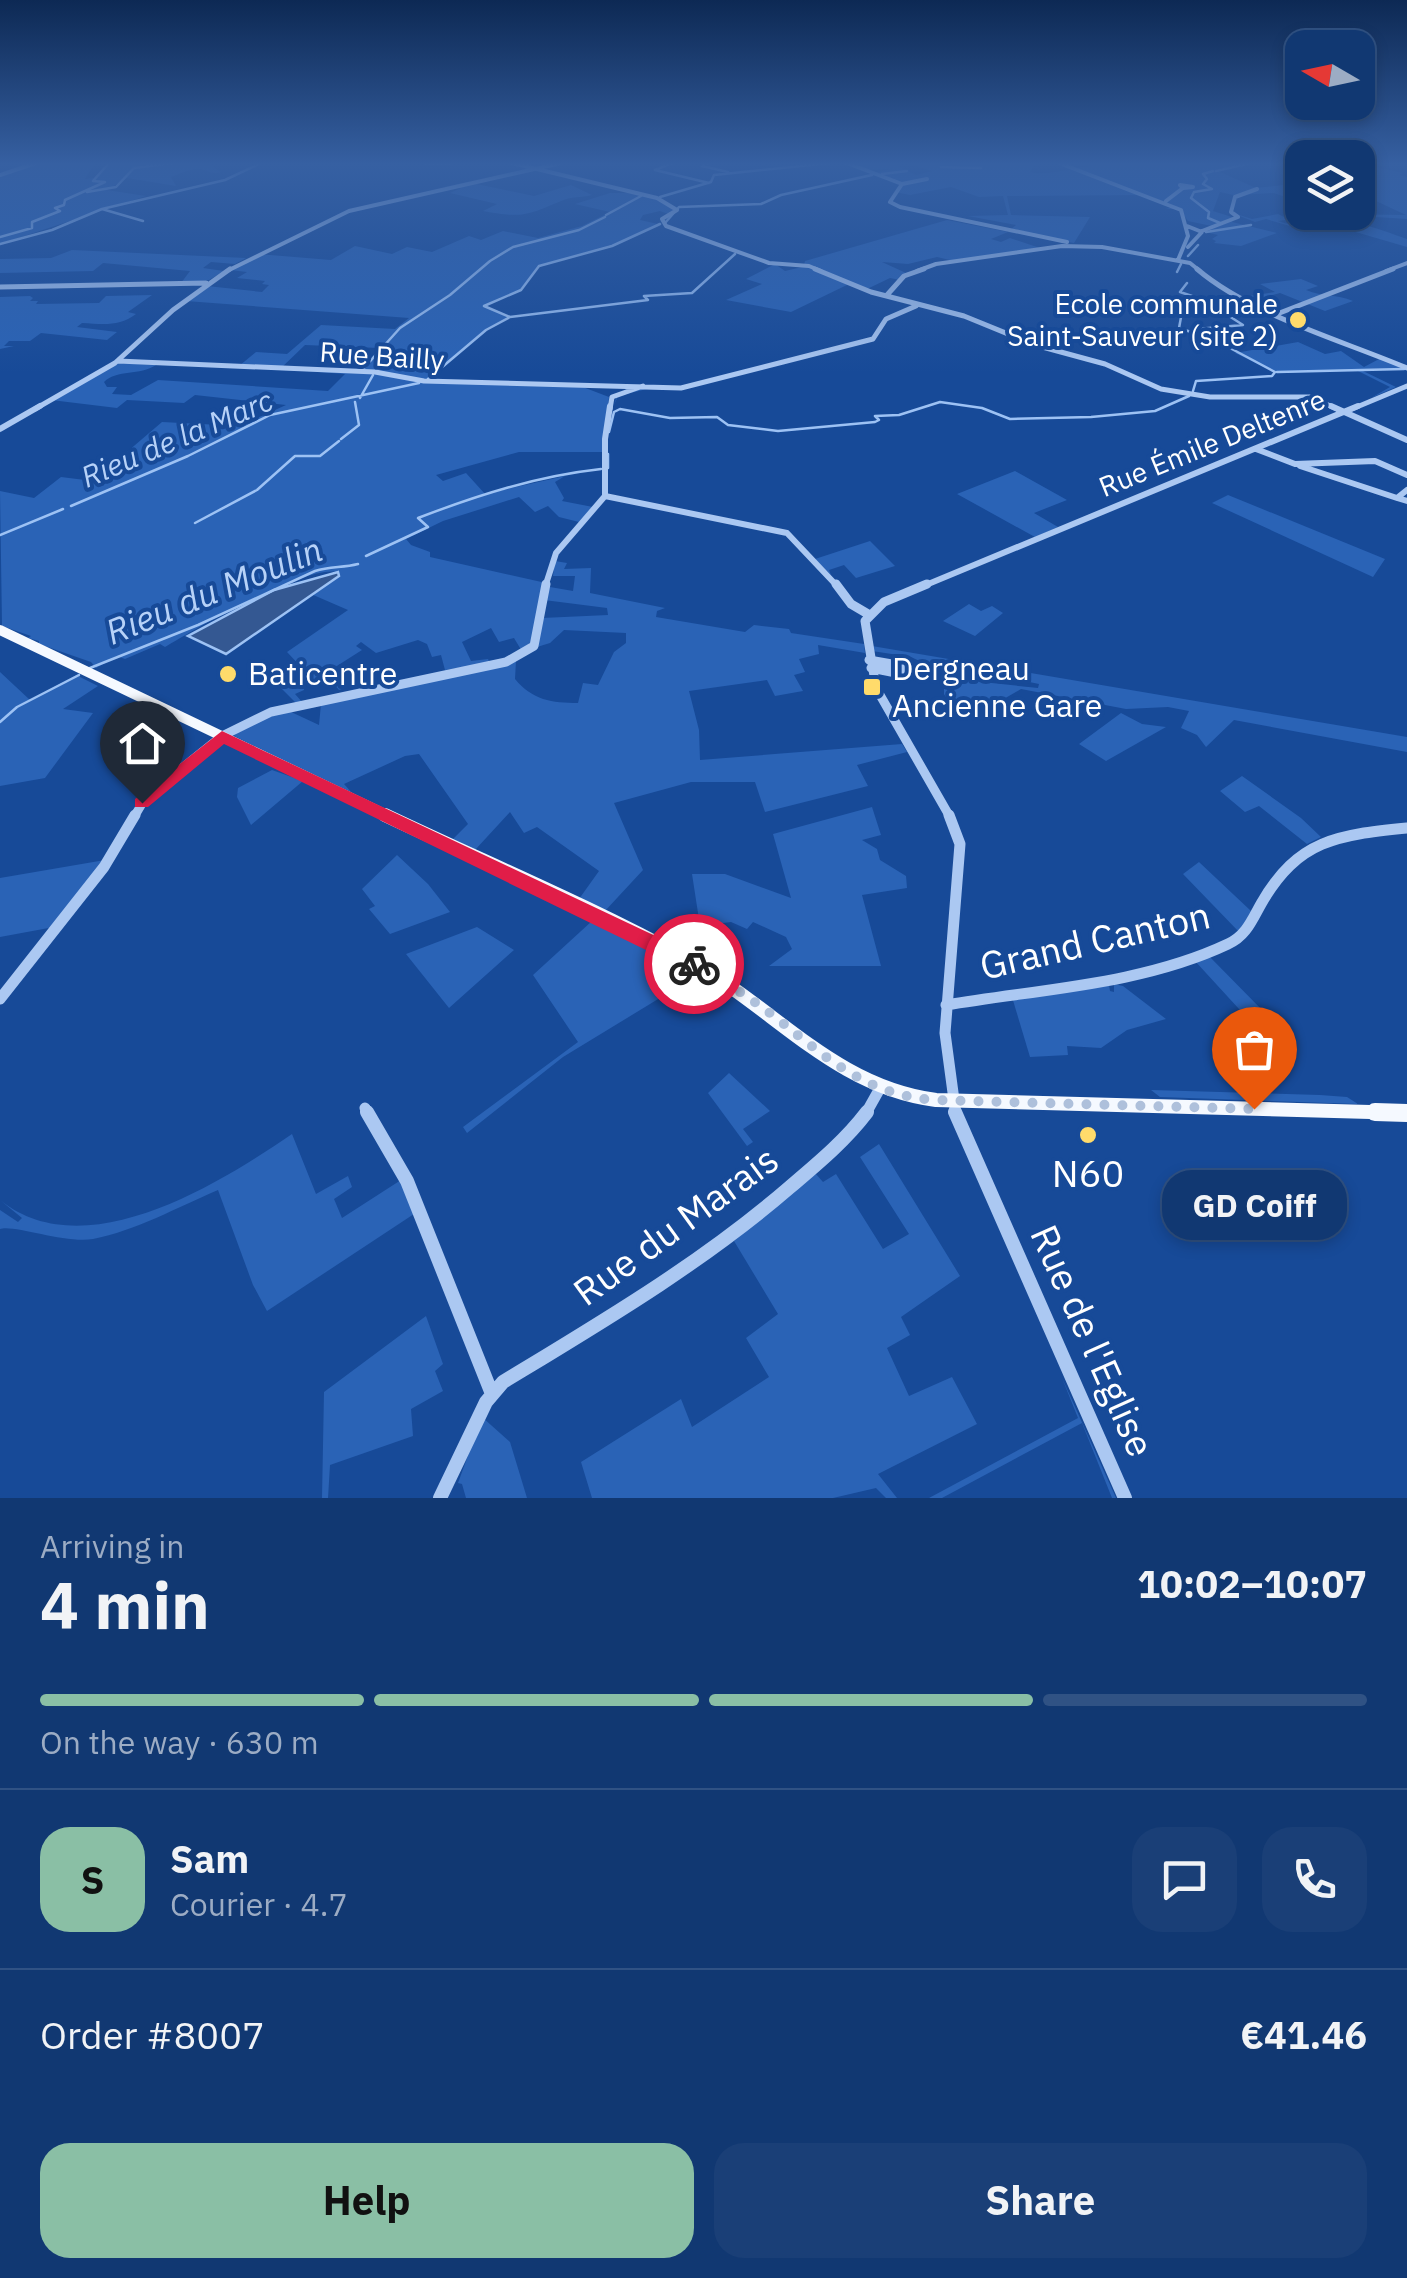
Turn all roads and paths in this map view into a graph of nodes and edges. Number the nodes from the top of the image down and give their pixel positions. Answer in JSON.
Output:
{"nodes":[{"id":1,"x":302,"y":233,"type":"edge"},
{"id":2,"x":685,"y":233,"type":"edge"},
{"id":3,"x":1016,"y":233,"type":"edge"},
{"id":4,"x":1187,"y":233,"type":"edge"},
{"id":5,"x":1200,"y":233,"type":"edge"},
{"id":6,"x":1080,"y":245,"type":"junction"},
{"id":7,"x":1188,"y":247,"type":"junction"},
{"id":8,"x":1178,"y":260,"type":"junction"},
{"id":9,"x":1407,"y":263,"type":"edge"},
{"id":10,"x":209,"y":283,"type":"junction"},
{"id":11,"x":0,"y":287,"type":"edge"},
{"id":12,"x":887,"y":295,"type":"junction"},
{"id":13,"x":916,"y":306,"type":"junction"},
{"id":14,"x":1277,"y":314,"type":"junction"},
{"id":15,"x":118,"y":361,"type":"junction"},
{"id":16,"x":1407,"y":368,"type":"edge"},
{"id":17,"x":643,"y":386,"type":"junction"},
{"id":18,"x":1407,"y":386,"type":"edge"},
{"id":19,"x":1345,"y":412,"type":"junction"},
{"id":20,"x":0,"y":429,"type":"edge"},
{"id":21,"x":1407,"y":440,"type":"edge"},
{"id":22,"x":1256,"y":449,"type":"junction"},
{"id":23,"x":1295,"y":464,"type":"junction"},
{"id":24,"x":606,"y":468,"type":"joint"},
{"id":25,"x":1407,"y":475,"type":"edge"},
{"id":26,"x":1407,"y":490,"type":"edge"},
{"id":27,"x":605,"y":496,"type":"junction"},
{"id":28,"x":1397,"y":498,"type":"junction"},
{"id":29,"x":1407,"y":501,"type":"edge"},
{"id":30,"x":868,"y":614,"type":"junction"},
{"id":31,"x":0,"y":630,"type":"edge"},
{"id":32,"x":222,"y":736,"type":"junction"},
{"id":33,"x":1407,"y":828,"type":"edge"},
{"id":34,"x":0,"y":999,"type":"edge"},
{"id":35,"x":946,"y":1005,"type":"junction"},
{"id":36,"x":879,"y":1090,"type":"junction"},
{"id":37,"x":954,"y":1100,"type":"junction"},
{"id":38,"x":365,"y":1108,"type":"dead end"},
{"id":39,"x":1407,"y":1112,"type":"edge"},
{"id":40,"x":492,"y":1394,"type":"junction"},
{"id":41,"x":440,"y":1498,"type":"edge"},
{"id":42,"x":1125,"y":1498,"type":"edge"}],
"edges":[{"from":1,"to":10,"type":"street"},
{"from":2,"to":12,"type":"street"},
{"from":3,"to":6,"type":"street"},
{"from":4,"to":7,"type":"street"},
{"from":5,"to":7,"type":"street"},
{"from":6,"to":8,"type":"street"},
{"from":6,"to":12,"type":"street"},
{"from":7,"to":8,"type":"street"},
{"from":8,"to":14,"type":"street"},
{"from":9,"to":14,"type":"street"},
{"from":10,"to":11,"type":"street"},
{"from":10,"to":15,"type":"street"},
{"from":12,"to":13,"type":"street"},
{"from":13,"to":17,"type":"street","name":"Rue Bailly"},
{"from":13,"to":19,"type":"street"},
{"from":14,"to":16,"type":"street"},
{"from":15,"to":17,"type":"street","name":"Rue Bailly"},
{"from":15,"to":20,"type":"street"},
{"from":17,"to":24,"type":"street"},
{"from":18,"to":19,"type":"street","name":"Rue Émile Deltenre"},
{"from":19,"to":21,"type":"street"},
{"from":19,"to":22,"type":"street","name":"Rue Émile Deltenre"},
{"from":22,"to":23,"type":"street"},
{"from":22,"to":30,"type":"street","name":"Rue Émile Deltenre"},
{"from":23,"to":25,"type":"street"},
{"from":23,"to":28,"type":"street"},
{"from":24,"to":27,"type":"street"},
{"from":26,"to":28,"type":"street"},
{"from":27,"to":30,"type":"street"},
{"from":27,"to":32,"type":"street"},
{"from":28,"to":29,"type":"street"},
{"from":30,"to":35,"type":"street","name":"Rue de l'Eglise"},
{"from":31,"to":32,"type":"main road"},
{"from":32,"to":34,"type":"street"},
{"from":32,"to":36,"type":"main road"},
{"from":33,"to":35,"type":"street","name":"Grand Canton"},
{"from":35,"to":37,"type":"street","name":"Rue de l'Eglise"},
{"from":36,"to":37,"type":"main road"},
{"from":36,"to":40,"type":"street","name":"Rue du Marais"},
{"from":37,"to":39,"type":"main road"},
{"from":37,"to":42,"type":"street","name":"Rue de l'Eglise"},
{"from":38,"to":40,"type":"street"},
{"from":40,"to":41,"type":"street","name":"Rue du Marais"}]}
